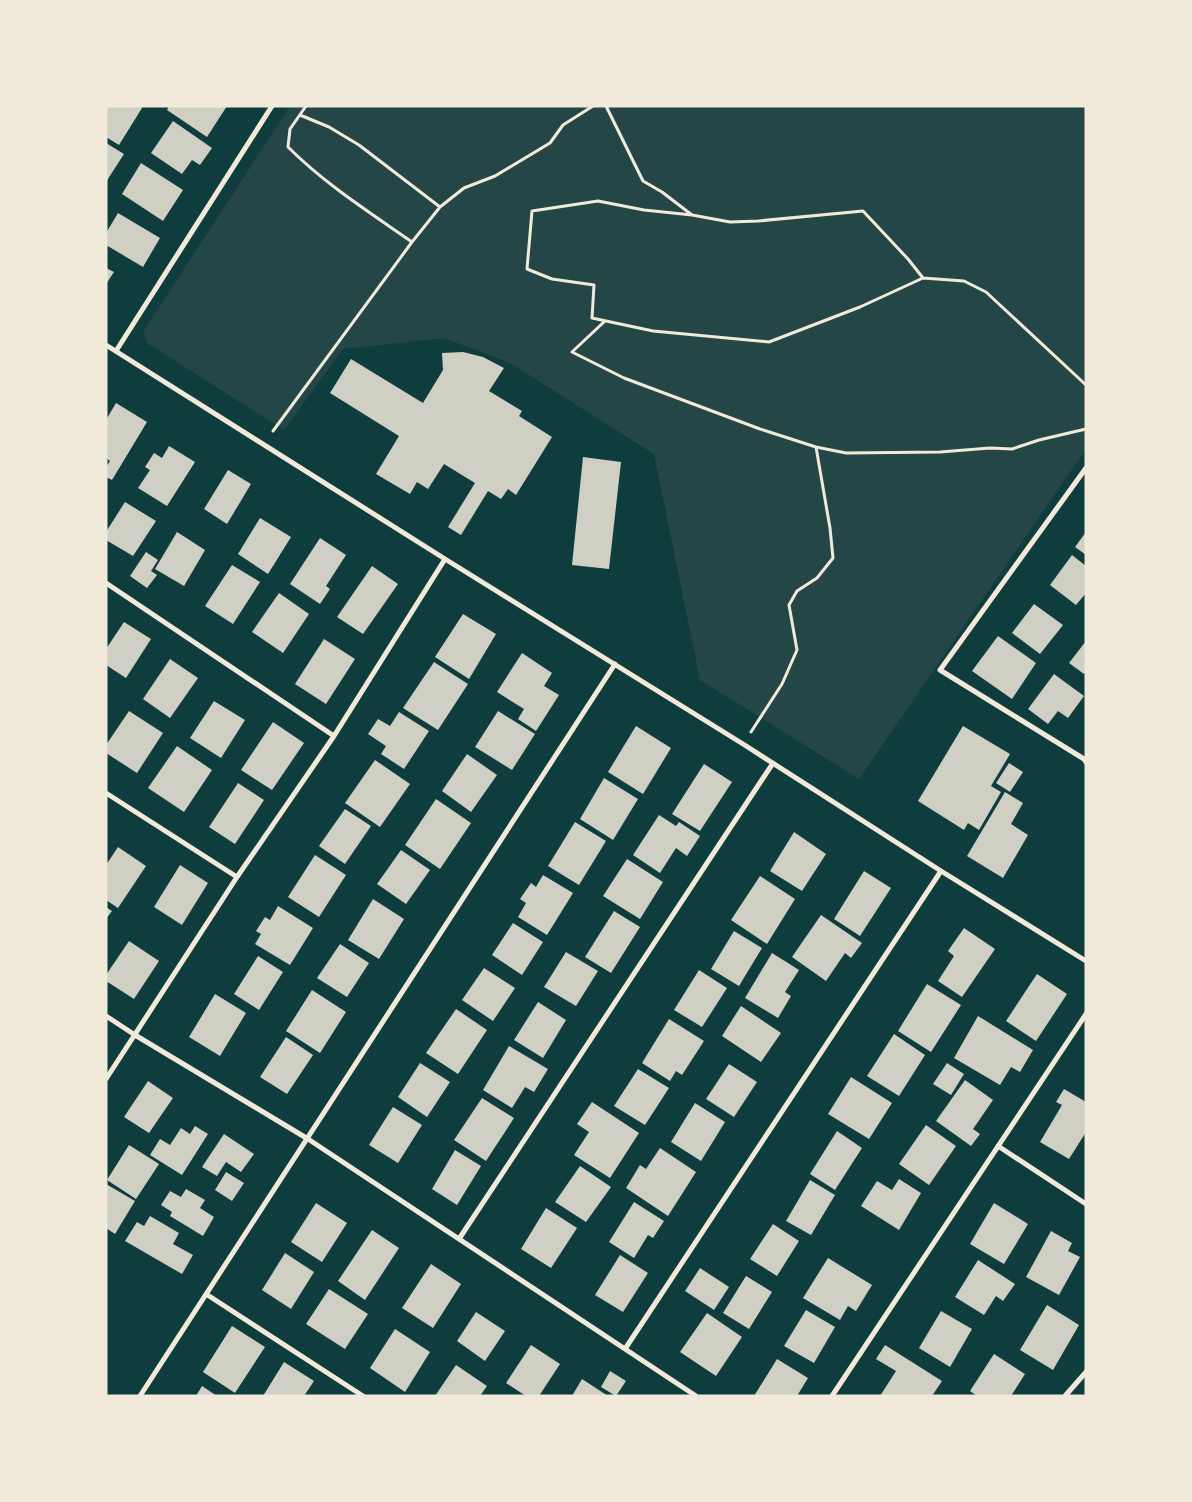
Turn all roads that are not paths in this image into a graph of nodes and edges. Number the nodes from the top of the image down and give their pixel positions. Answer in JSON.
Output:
{"nodes":[{"id":1,"x":272,"y":106,"type":"edge"},
{"id":2,"x":106,"y":345,"type":"edge"},
{"id":3,"x":116,"y":351,"type":"junction"},
{"id":4,"x":1086,"y":468,"type":"edge"},
{"id":5,"x":445,"y":559,"type":"junction"},
{"id":6,"x":106,"y":583,"type":"edge"},
{"id":7,"x":615,"y":664,"type":"junction"},
{"id":8,"x":334,"y":736,"type":"junction"},
{"id":9,"x":1085,"y":759,"type":"edge"},
{"id":10,"x":773,"y":763,"type":"junction"},
{"id":11,"x":106,"y":793,"type":"edge"},
{"id":12,"x":941,"y":871,"type":"junction"},
{"id":13,"x":237,"y":877,"type":"junction"},
{"id":14,"x":1086,"y":961,"type":"edge"},
{"id":15,"x":1086,"y":1014,"type":"edge"},
{"id":16,"x":106,"y":1016,"type":"edge"},
{"id":17,"x":135,"y":1035,"type":"junction"},
{"id":18,"x":106,"y":1079,"type":"edge"},
{"id":19,"x":308,"y":1139,"type":"junction"},
{"id":20,"x":998,"y":1146,"type":"junction"},
{"id":21,"x":1086,"y":1204,"type":"edge"},
{"id":22,"x":459,"y":1239,"type":"junction"},
{"id":23,"x":206,"y":1294,"type":"junction"},
{"id":24,"x":625,"y":1349,"type":"junction"},
{"id":25,"x":1086,"y":1372,"type":"edge"},
{"id":26,"x":140,"y":1396,"type":"edge"},
{"id":27,"x":362,"y":1396,"type":"edge"},
{"id":28,"x":696,"y":1396,"type":"edge"},
{"id":29,"x":832,"y":1396,"type":"edge"},
{"id":30,"x":1065,"y":1396,"type":"edge"}],
"edges":[{"from":1,"to":3,"type":"street"},
{"from":2,"to":3,"type":"street"},
{"from":3,"to":5,"type":"street"},
{"from":4,"to":9,"type":"street"},
{"from":5,"to":7,"type":"street"},
{"from":5,"to":8,"type":"street"},
{"from":6,"to":8,"type":"street"},
{"from":7,"to":10,"type":"street"},
{"from":7,"to":19,"type":"street"},
{"from":8,"to":13,"type":"street"},
{"from":10,"to":12,"type":"street"},
{"from":10,"to":22,"type":"street"},
{"from":11,"to":13,"type":"street"},
{"from":12,"to":14,"type":"street"},
{"from":12,"to":24,"type":"street"},
{"from":13,"to":17,"type":"street"},
{"from":15,"to":20,"type":"street"},
{"from":16,"to":17,"type":"street"},
{"from":17,"to":18,"type":"street"},
{"from":17,"to":19,"type":"street"},
{"from":19,"to":22,"type":"street"},
{"from":19,"to":23,"type":"street"},
{"from":20,"to":21,"type":"street"},
{"from":20,"to":29,"type":"street"},
{"from":22,"to":24,"type":"street"},
{"from":23,"to":26,"type":"street"},
{"from":23,"to":27,"type":"street"},
{"from":24,"to":28,"type":"street"},
{"from":25,"to":30,"type":"street"}]}
